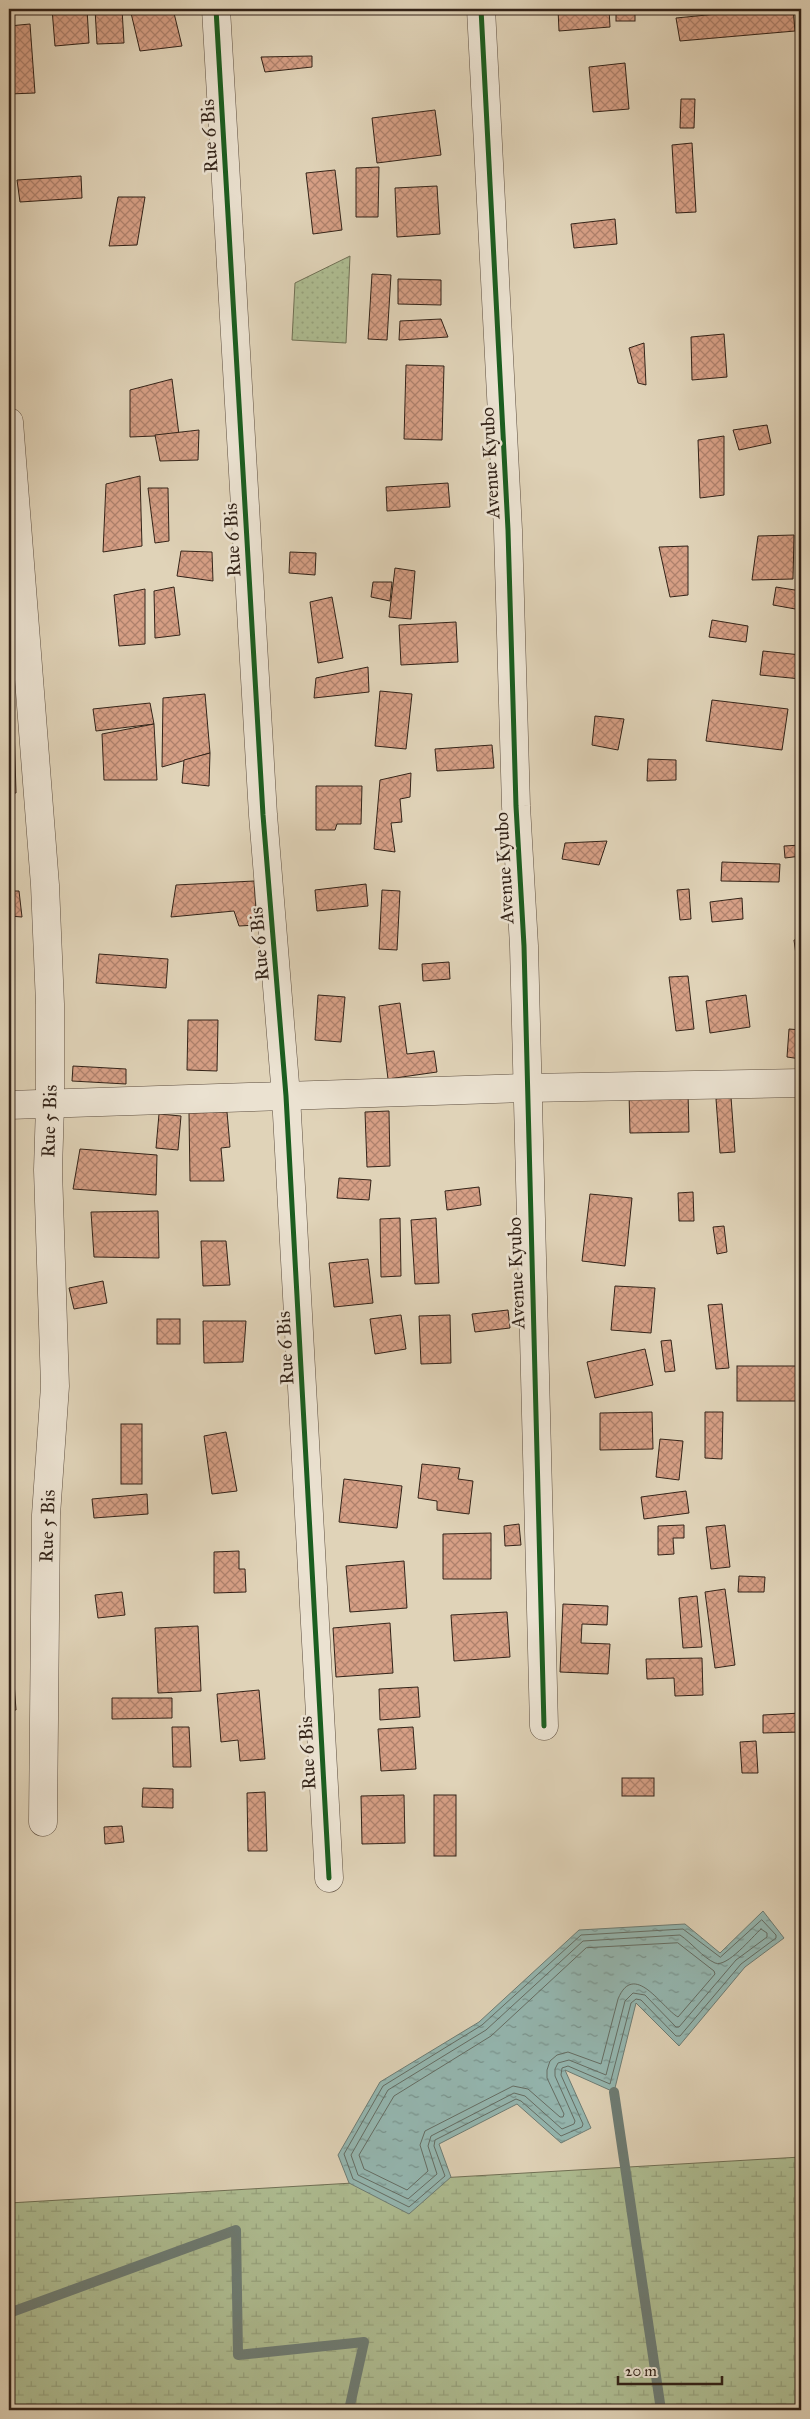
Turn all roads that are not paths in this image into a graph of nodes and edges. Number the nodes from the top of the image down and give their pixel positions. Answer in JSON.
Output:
{"nodes":[{"id":1,"x":216,"y":9,"type":"edge"},
{"id":2,"x":481,"y":9,"type":"edge"},
{"id":3,"x":9,"y":422,"type":"edge"},
{"id":4,"x":801,"y":1083,"type":"edge"},
{"id":5,"x":526,"y":1088,"type":"junction"},
{"id":6,"x":286,"y":1096,"type":"junction"},
{"id":7,"x":9,"y":1105,"type":"edge"},
{"id":8,"x":50,"y":1105,"type":"junction"},
{"id":9,"x":544,"y":1726,"type":"dead end"},
{"id":10,"x":43,"y":1822,"type":"dead end"},
{"id":11,"x":330,"y":1878,"type":"dead end"}],
"edges":[{"from":1,"to":6,"type":"street","name":"Rue 6 Bis"},
{"from":2,"to":5,"type":"street","name":"Avenue Kyubo"},
{"from":3,"to":8,"type":"street","name":"Rue 5 Bis"},
{"from":4,"to":5,"type":"street"},
{"from":5,"to":6,"type":"street"},
{"from":5,"to":9,"type":"street","name":"Avenue Kyubo"},
{"from":6,"to":8,"type":"street"},
{"from":6,"to":11,"type":"street","name":"Rue 6 Bis"},
{"from":7,"to":8,"type":"street"},
{"from":8,"to":10,"type":"street","name":"Rue 5 Bis"}]}
